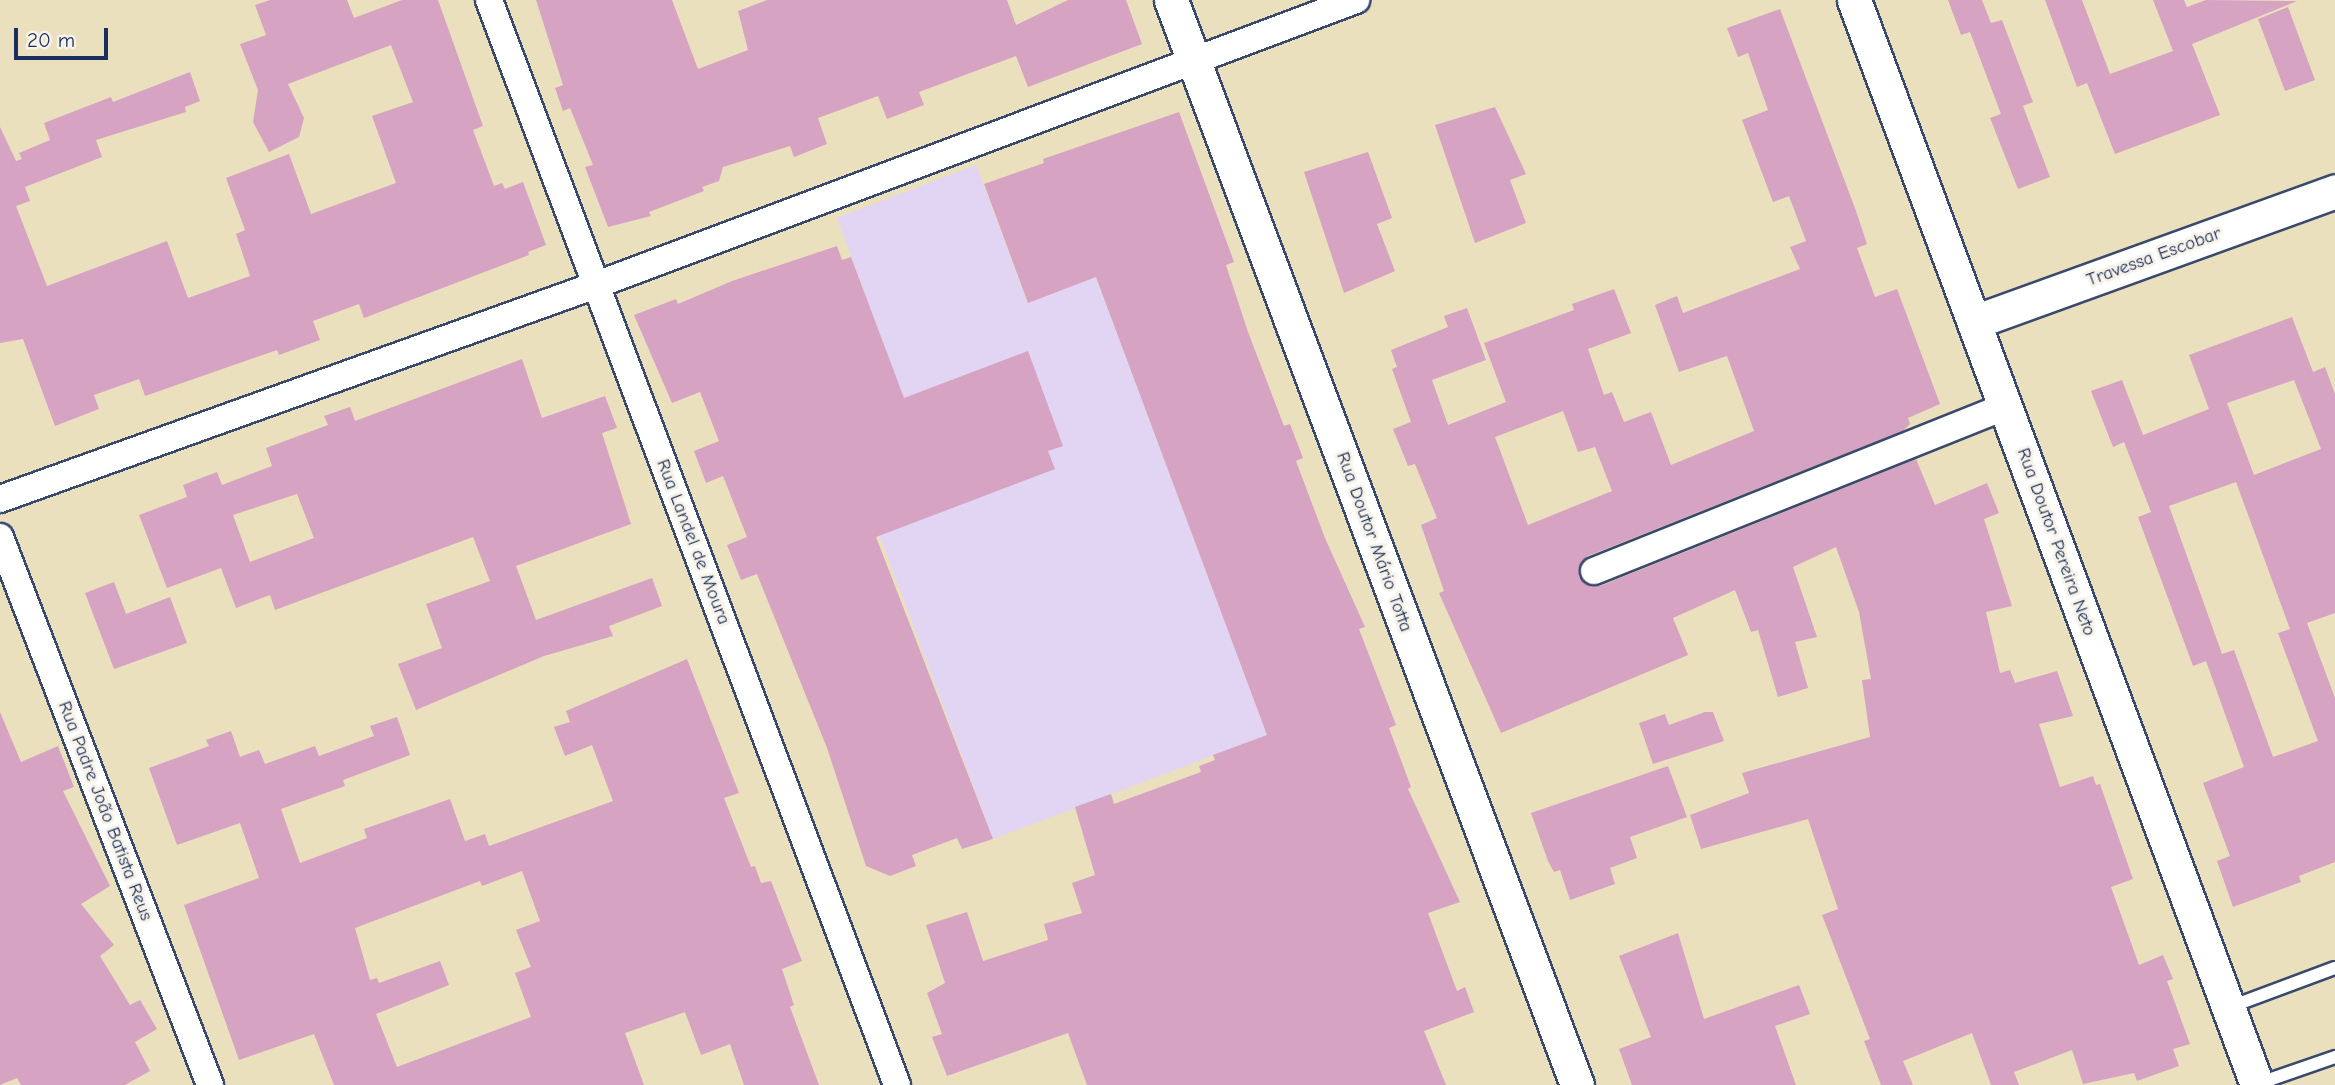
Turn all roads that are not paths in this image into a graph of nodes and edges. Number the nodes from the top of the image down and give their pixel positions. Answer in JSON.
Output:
{"nodes":[{"id":1,"x":489,"y":0,"type":"edge"},
{"id":2,"x":1171,"y":0,"type":"edge"},
{"id":3,"x":1356,"y":0,"type":"edge"},
{"id":4,"x":1854,"y":0,"type":"edge"},
{"id":5,"x":1194,"y":60,"type":"junction"},
{"id":6,"x":2335,"y":191,"type":"edge"},
{"id":7,"x":596,"y":285,"type":"junction"},
{"id":8,"x":1974,"y":322,"type":"junction"},
{"id":9,"x":2006,"y":407,"type":"junction"},
{"id":10,"x":0,"y":499,"type":"edge"},
{"id":11,"x":0,"y":537,"type":"edge"},
{"id":12,"x":1594,"y":571,"type":"dead end"},
{"id":13,"x":2335,"y":968,"type":"edge"},
{"id":14,"x":2228,"y":1008,"type":"junction"},
{"id":15,"x":2335,"y":1057,"type":"edge"},
{"id":16,"x":207,"y":1084,"type":"edge"},
{"id":17,"x":897,"y":1085,"type":"edge"},
{"id":18,"x":1577,"y":1085,"type":"edge"},
{"id":19,"x":2256,"y":1085,"type":"edge"}],
"edges":[{"from":1,"to":7,"type":"street","name":"Rua Landel de Moura"},
{"from":2,"to":5,"type":"street","name":"Rua Doutor Mário Totta"},
{"from":3,"to":5,"type":"street"},
{"from":4,"to":8,"type":"street","name":"Rua Doutor Pereira Neto"},
{"from":5,"to":7,"type":"street"},
{"from":5,"to":18,"type":"street","name":"Rua Doutor Mário Totta"},
{"from":6,"to":8,"type":"street","name":"Travessa Escobar"},
{"from":7,"to":10,"type":"street"},
{"from":7,"to":17,"type":"street","name":"Rua Landel de Moura"},
{"from":8,"to":9,"type":"street","name":"Rua Doutor Pereira Neto"},
{"from":9,"to":12,"type":"street"},
{"from":9,"to":14,"type":"street","name":"Rua Doutor Pereira Neto"},
{"from":11,"to":16,"type":"street","name":"Rua Padre João Batista Reus"},
{"from":13,"to":14,"type":"lane"},
{"from":14,"to":19,"type":"street","name":"Rua Doutor Pereira Neto"},
{"from":15,"to":19,"type":"lane"}]}
